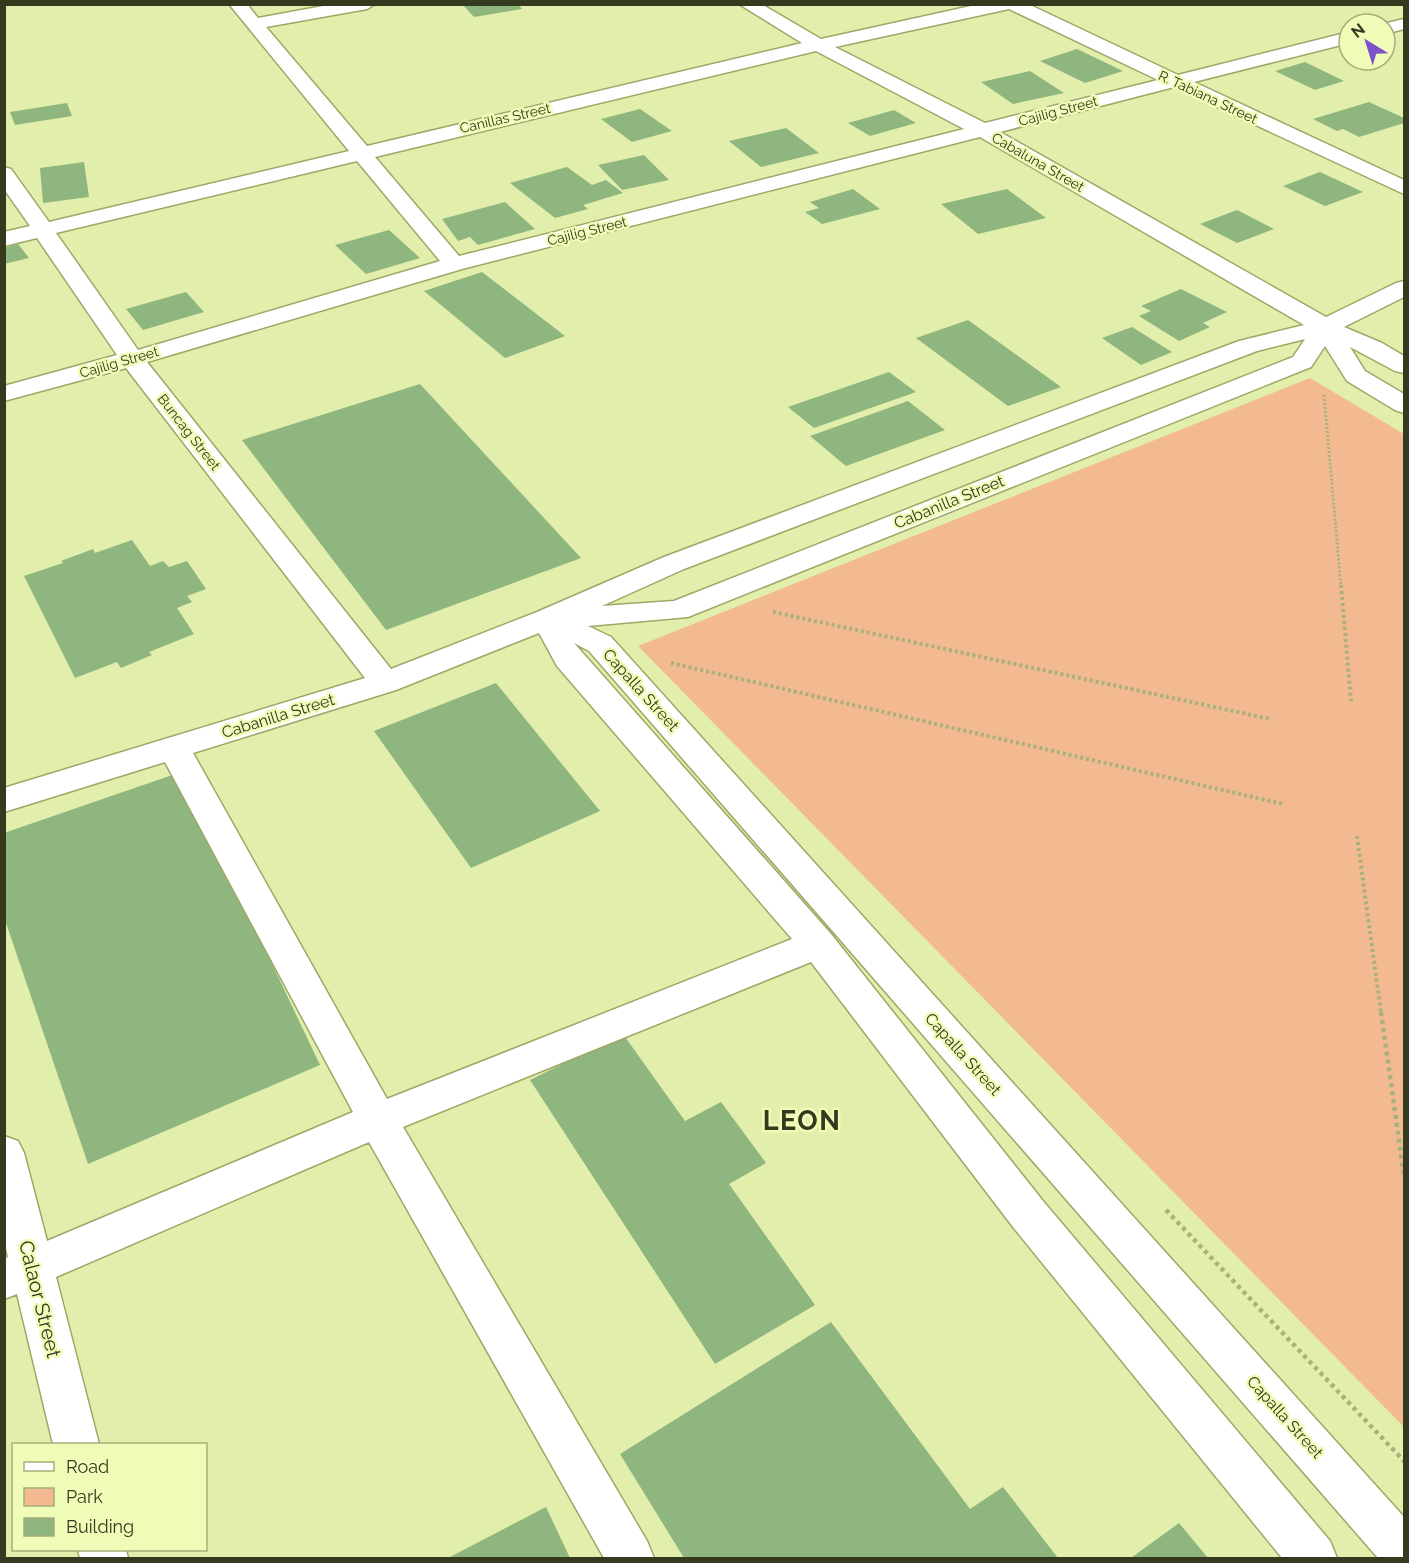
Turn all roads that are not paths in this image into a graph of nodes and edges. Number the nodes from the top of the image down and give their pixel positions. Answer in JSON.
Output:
{"nodes":[{"id":1,"x":237,"y":4,"type":"edge"},
{"id":2,"x":367,"y":4,"type":"edge"},
{"id":3,"x":747,"y":4,"type":"edge"},
{"id":4,"x":1007,"y":4,"type":"edge"},
{"id":5,"x":1013,"y":4,"type":"edge"},
{"id":6,"x":254,"y":24,"type":"junction"},
{"id":7,"x":1337,"y":40,"type":"edge"},
{"id":8,"x":818,"y":45,"type":"junction"},
{"id":9,"x":1173,"y":80,"type":"junction"},
{"id":10,"x":984,"y":131,"type":"junction"},
{"id":11,"x":361,"y":152,"type":"junction"},
{"id":12,"x":4,"y":173,"type":"edge"},
{"id":13,"x":1404,"y":188,"type":"edge"},
{"id":14,"x":42,"y":230,"type":"junction"},
{"id":15,"x":4,"y":239,"type":"edge"},
{"id":16,"x":454,"y":264,"type":"junction"},
{"id":17,"x":1404,"y":288,"type":"edge"},
{"id":18,"x":1325,"y":327,"type":"junction"},
{"id":19,"x":132,"y":359,"type":"junction"},
{"id":20,"x":1404,"y":366,"type":"edge"},
{"id":21,"x":4,"y":394,"type":"edge"},
{"id":22,"x":1404,"y":405,"type":"edge"},
{"id":23,"x":548,"y":619,"type":"junction"},
{"id":24,"x":385,"y":683,"type":"junction"},
{"id":25,"x":174,"y":748,"type":"junction"},
{"id":26,"x":4,"y":800,"type":"edge"},
{"id":27,"x":818,"y":944,"type":"junction"},
{"id":28,"x":378,"y":1120,"type":"junction"},
{"id":29,"x":4,"y":1153,"type":"edge"},
{"id":30,"x":19,"y":1273,"type":"edge"},
{"id":31,"x":76,"y":1443,"type":"edge"},
{"id":32,"x":1404,"y":1552,"type":"edge"},
{"id":33,"x":630,"y":1558,"type":"edge"},
{"id":34,"x":1313,"y":1558,"type":"edge"}],
"edges":[{"from":1,"to":6,"type":"street"},
{"from":2,"to":6,"type":"street"},
{"from":3,"to":8,"type":"street","name":"Cabaluna Street"},
{"from":4,"to":8,"type":"street","name":"Canillas Street"},
{"from":5,"to":9,"type":"street","name":"R. Tabiana Street"},
{"from":6,"to":11,"type":"street"},
{"from":7,"to":9,"type":"street","name":"Cajilig Street"},
{"from":8,"to":10,"type":"street","name":"Cabaluna Street"},
{"from":8,"to":11,"type":"street","name":"Canillas Street"},
{"from":9,"to":10,"type":"street","name":"Cajilig Street"},
{"from":9,"to":13,"type":"street","name":"R. Tabiana Street"},
{"from":10,"to":16,"type":"street","name":"Cajilig Street"},
{"from":10,"to":18,"type":"street","name":"Cabaluna Street"},
{"from":11,"to":14,"type":"street","name":"Canillas Street"},
{"from":11,"to":16,"type":"street"},
{"from":12,"to":14,"type":"street","name":"Buncag Street"},
{"from":14,"to":15,"type":"street","name":"Canillas Street"},
{"from":14,"to":19,"type":"street","name":"Buncag Street"},
{"from":16,"to":19,"type":"street","name":"Cajilig Street"},
{"from":17,"to":18,"type":"street","name":"Cabanilla Street"},
{"from":18,"to":20,"type":"street","name":"Cabaluna Street"},
{"from":18,"to":22,"type":"street","name":"Cabaluna Street"},
{"from":18,"to":23,"type":"street","name":"Cabanilla Street"},
{"from":18,"to":23,"type":"street","name":"Cabanilla Street"},
{"from":19,"to":21,"type":"street","name":"Cajilig Street"},
{"from":19,"to":24,"type":"street","name":"Buncag Street"},
{"from":23,"to":24,"type":"street","name":"Cabanilla Street"},
{"from":23,"to":27,"type":"street","name":"Capalla Street"},
{"from":23,"to":32,"type":"street","name":"Capalla Street"},
{"from":24,"to":25,"type":"street","name":"Cabanilla Street"},
{"from":25,"to":26,"type":"street","name":"Cabanilla Street"},
{"from":25,"to":28,"type":"street"},
{"from":27,"to":28,"type":"street"},
{"from":27,"to":34,"type":"street","name":"Capalla Street"},
{"from":28,"to":30,"type":"street"},
{"from":28,"to":33,"type":"street"},
{"from":29,"to":30,"type":"street","name":"Calaor Street"},
{"from":30,"to":31,"type":"street","name":"Calaor Street"}]}
